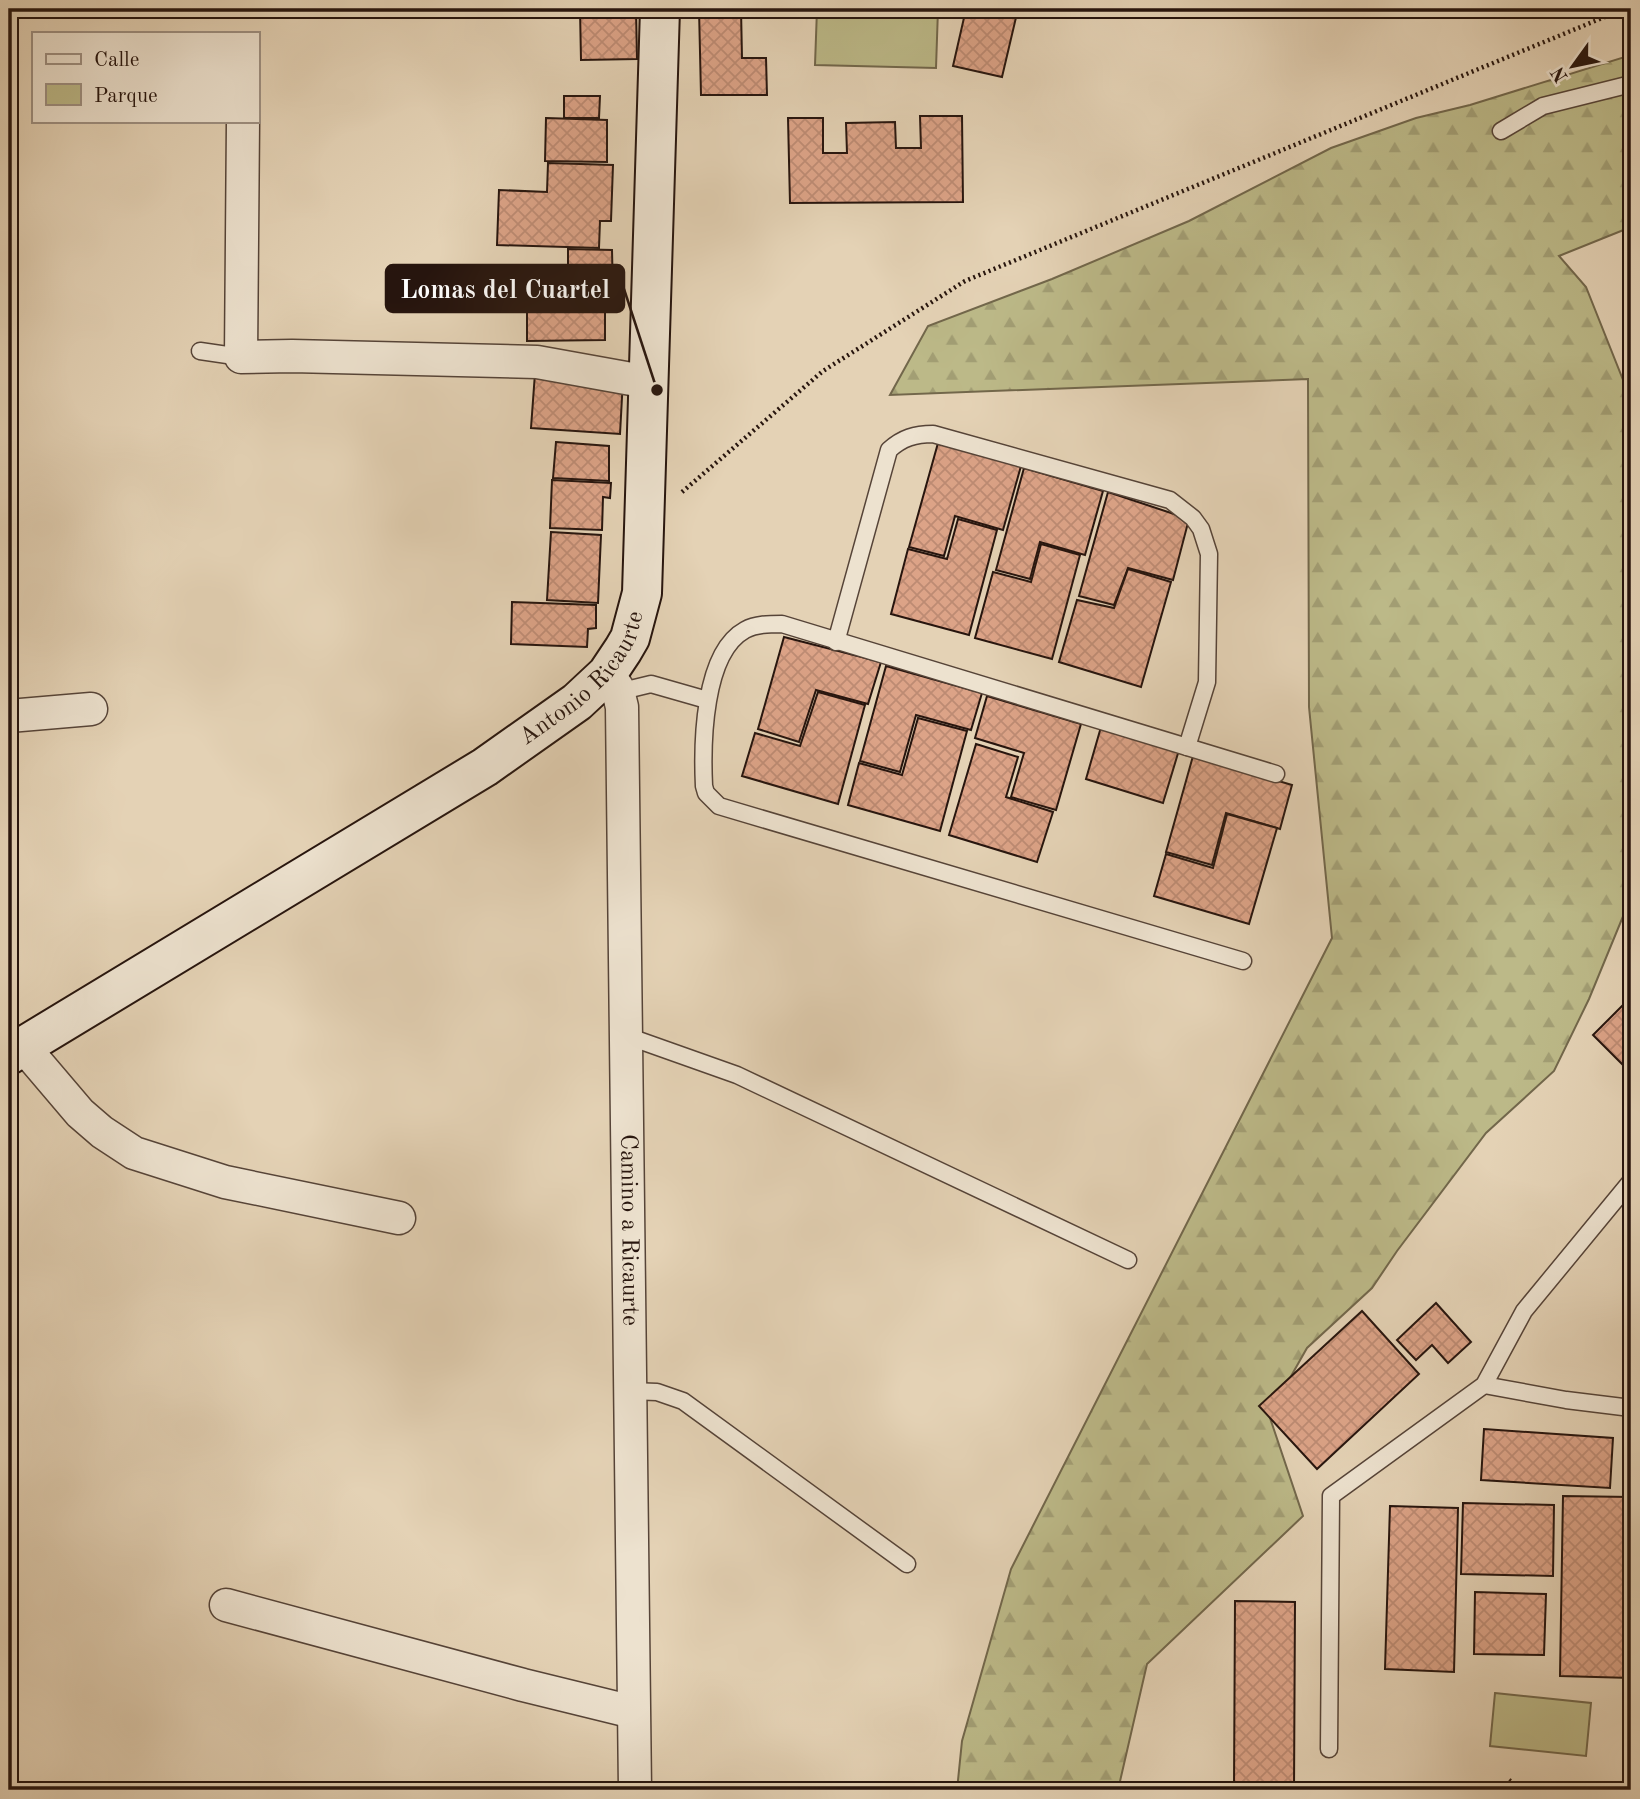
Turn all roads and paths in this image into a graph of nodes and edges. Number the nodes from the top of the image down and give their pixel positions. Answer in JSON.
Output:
{"nodes":[{"id":1,"x":660,"y":9,"type":"edge"},
{"id":2,"x":1624,"y":9,"type":"edge"},
{"id":3,"x":1631,"y":84,"type":"edge"},
{"id":4,"x":243,"y":122,"type":"edge"},
{"id":5,"x":1501,"y":131,"type":"dead end"},
{"id":6,"x":200,"y":351,"type":"dead end"},
{"id":7,"x":240,"y":357,"type":"junction"},
{"id":8,"x":648,"y":382,"type":"junction"},
{"id":9,"x":644,"y":524,"type":"junction"},
{"id":10,"x":836,"y":642,"type":"junction"},
{"id":11,"x":613,"y":683,"type":"junction"},
{"id":12,"x":707,"y":700,"type":"junction"},
{"id":13,"x":91,"y":709,"type":"dead end"},
{"id":14,"x":9,"y":716,"type":"edge"},
{"id":15,"x":1187,"y":747,"type":"junction"},
{"id":16,"x":1276,"y":774,"type":"dead end"},
{"id":17,"x":1242,"y":961,"type":"dead end"},
{"id":18,"x":627,"y":1036,"type":"junction"},
{"id":19,"x":16,"y":1050,"type":"edge"},
{"id":20,"x":1631,"y":1181,"type":"edge"},
{"id":21,"x":399,"y":1218,"type":"dead end"},
{"id":22,"x":1128,"y":1260,"type":"dead end"},
{"id":23,"x":1484,"y":1385,"type":"junction"},
{"id":24,"x":630,"y":1391,"type":"junction"},
{"id":25,"x":1631,"y":1408,"type":"edge"},
{"id":26,"x":907,"y":1564,"type":"dead end"},
{"id":27,"x":226,"y":1605,"type":"dead end"},
{"id":28,"x":633,"y":1712,"type":"junction"},
{"id":29,"x":1329,"y":1749,"type":"dead end"},
{"id":30,"x":1508,"y":1780,"type":"dead end"},
{"id":31,"x":635,"y":1790,"type":"edge"},
{"id":32,"x":1523,"y":1790,"type":"edge"}],
"edges":[{"from":1,"to":8,"type":"main road","name":"Antonio Ricaurte"},
{"from":2,"to":9,"type":"path"},
{"from":3,"to":5,"type":"lane"},
{"from":4,"to":7,"type":"street"},
{"from":6,"to":7,"type":"lane"},
{"from":7,"to":8,"type":"street"},
{"from":8,"to":9,"type":"main road","name":"Antonio Ricaurte"},
{"from":9,"to":11,"type":"main road","name":"Antonio Ricaurte"},
{"from":10,"to":12,"type":"lane"},
{"from":10,"to":15,"type":"lane"},
{"from":10,"to":15,"type":"lane"},
{"from":11,"to":12,"type":"lane"},
{"from":11,"to":18,"type":"street","name":"Camino a Ricaurte"},
{"from":11,"to":19,"type":"main road","name":"Antonio Ricaurte"},
{"from":12,"to":17,"type":"lane"},
{"from":13,"to":14,"type":"street"},
{"from":15,"to":16,"type":"lane"},
{"from":18,"to":22,"type":"lane"},
{"from":18,"to":24,"type":"street","name":"Camino a Ricaurte"},
{"from":19,"to":21,"type":"street"},
{"from":20,"to":23,"type":"lane"},
{"from":23,"to":25,"type":"lane"},
{"from":23,"to":29,"type":"lane"},
{"from":24,"to":26,"type":"lane"},
{"from":24,"to":28,"type":"street","name":"Camino a Ricaurte"},
{"from":27,"to":28,"type":"street"},
{"from":28,"to":31,"type":"street","name":"Camino a Ricaurte"},
{"from":30,"to":32,"type":"path"}]}
